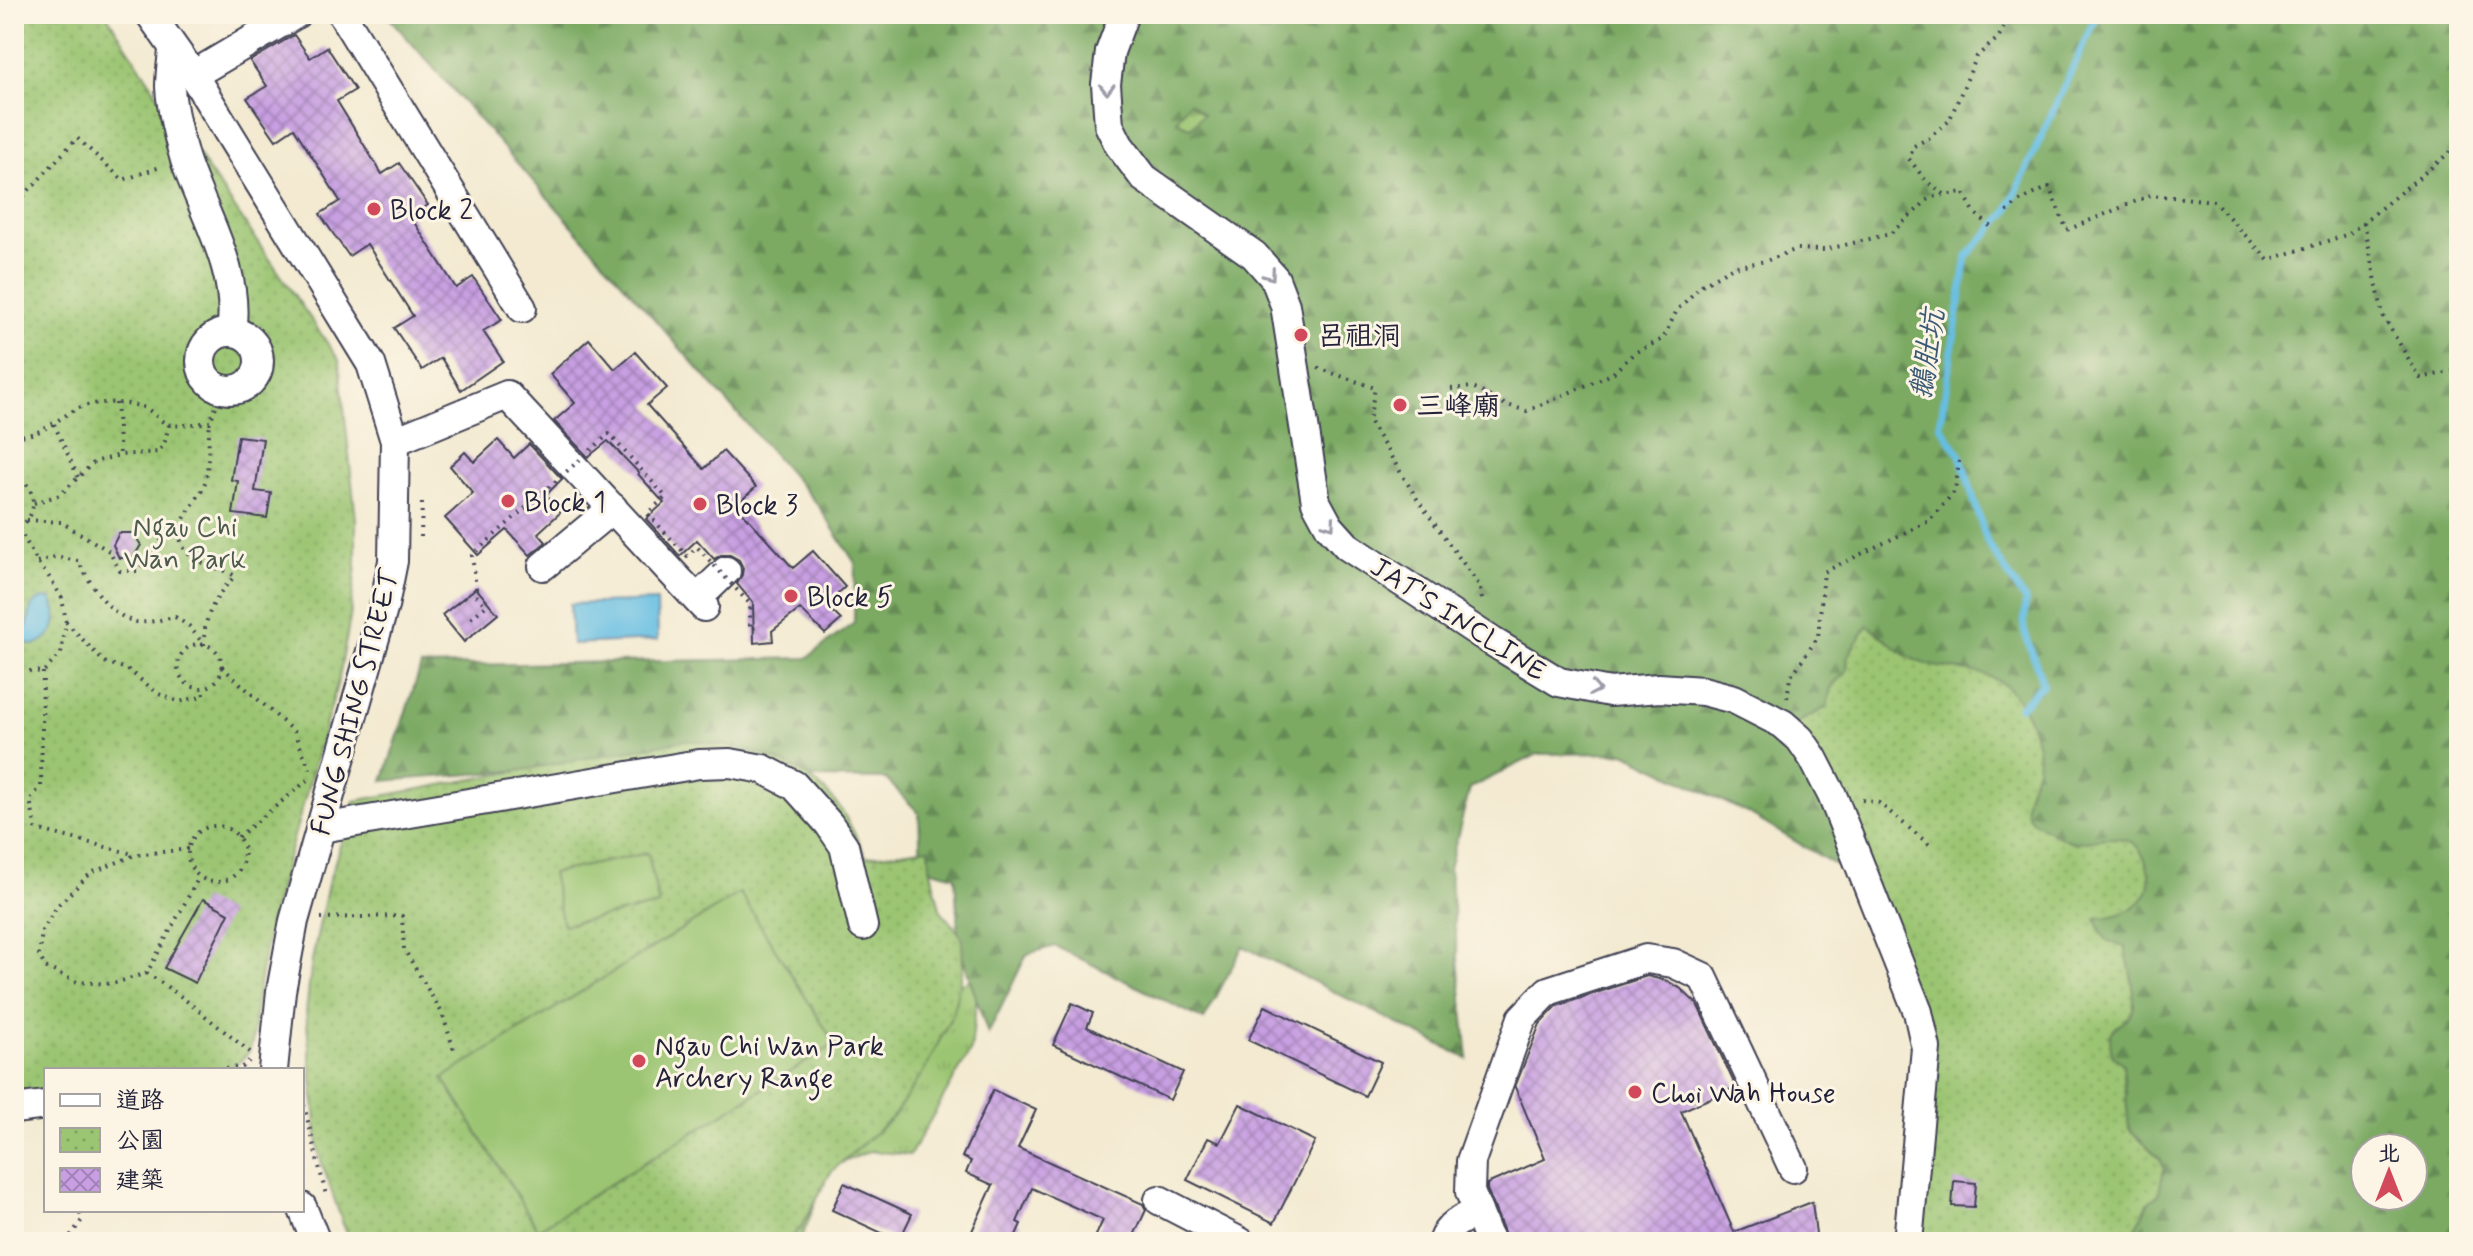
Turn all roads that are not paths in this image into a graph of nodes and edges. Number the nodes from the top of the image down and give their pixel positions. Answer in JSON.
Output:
{"nodes":[{"id":1,"x":150,"y":14,"type":"edge"},
{"id":2,"x":296,"y":14,"type":"edge"},
{"id":3,"x":342,"y":14,"type":"edge"},
{"id":4,"x":1124,"y":14,"type":"edge"},
{"id":5,"x":173,"y":50,"type":"junction"},
{"id":6,"x":193,"y":75,"type":"junction"},
{"id":7,"x":522,"y":308,"type":"dead end"},
{"id":8,"x":231,"y":332,"type":"junction"},
{"id":9,"x":395,"y":441,"type":"junction"},
{"id":10,"x":613,"y":508,"type":"junction"},
{"id":11,"x":543,"y":566,"type":"dead end"},
{"id":12,"x":726,"y":571,"type":"dead end"},
{"id":13,"x":321,"y":828,"type":"junction"},
{"id":14,"x":863,"y":926,"type":"dead end"},
{"id":15,"x":273,"y":1068,"type":"edge"},
{"id":16,"x":44,"y":1105,"type":"edge"},
{"id":17,"x":14,"y":1109,"type":"edge"},
{"id":18,"x":1793,"y":1168,"type":"dead end"},
{"id":19,"x":1159,"y":1200,"type":"dead end"},
{"id":20,"x":315,"y":1204,"type":"edge"},
{"id":21,"x":1478,"y":1212,"type":"junction"},
{"id":22,"x":316,"y":1242,"type":"edge"},
{"id":23,"x":1240,"y":1242,"type":"edge"},
{"id":24,"x":1442,"y":1242,"type":"edge"},
{"id":25,"x":1490,"y":1242,"type":"edge"},
{"id":26,"x":1908,"y":1242,"type":"edge"}],
"edges":[{"from":1,"to":5,"type":"street","name":"FUNG SHING STREET"},
{"from":2,"to":6,"type":"street"},
{"from":3,"to":7,"type":"street"},
{"from":4,"to":26,"type":"street","name":"JAT'S INCLINE","one_way":true},
{"from":5,"to":6,"type":"street","name":"FUNG SHING STREET"},
{"from":5,"to":8,"type":"street"},
{"from":6,"to":9,"type":"street","name":"FUNG SHING STREET"},
{"from":8,"to":8,"type":"street"},
{"from":9,"to":10,"type":"street"},
{"from":9,"to":13,"type":"street","name":"FUNG SHING STREET"},
{"from":10,"to":11,"type":"street"},
{"from":10,"to":12,"type":"street"},
{"from":13,"to":14,"type":"street"},
{"from":13,"to":15,"type":"street","name":"FUNG SHING STREET"},
{"from":16,"to":17,"type":"street"},
{"from":18,"to":21,"type":"street"},
{"from":19,"to":23,"type":"street"},
{"from":20,"to":22,"type":"street"},
{"from":21,"to":24,"type":"street"},
{"from":21,"to":25,"type":"street"}]}
